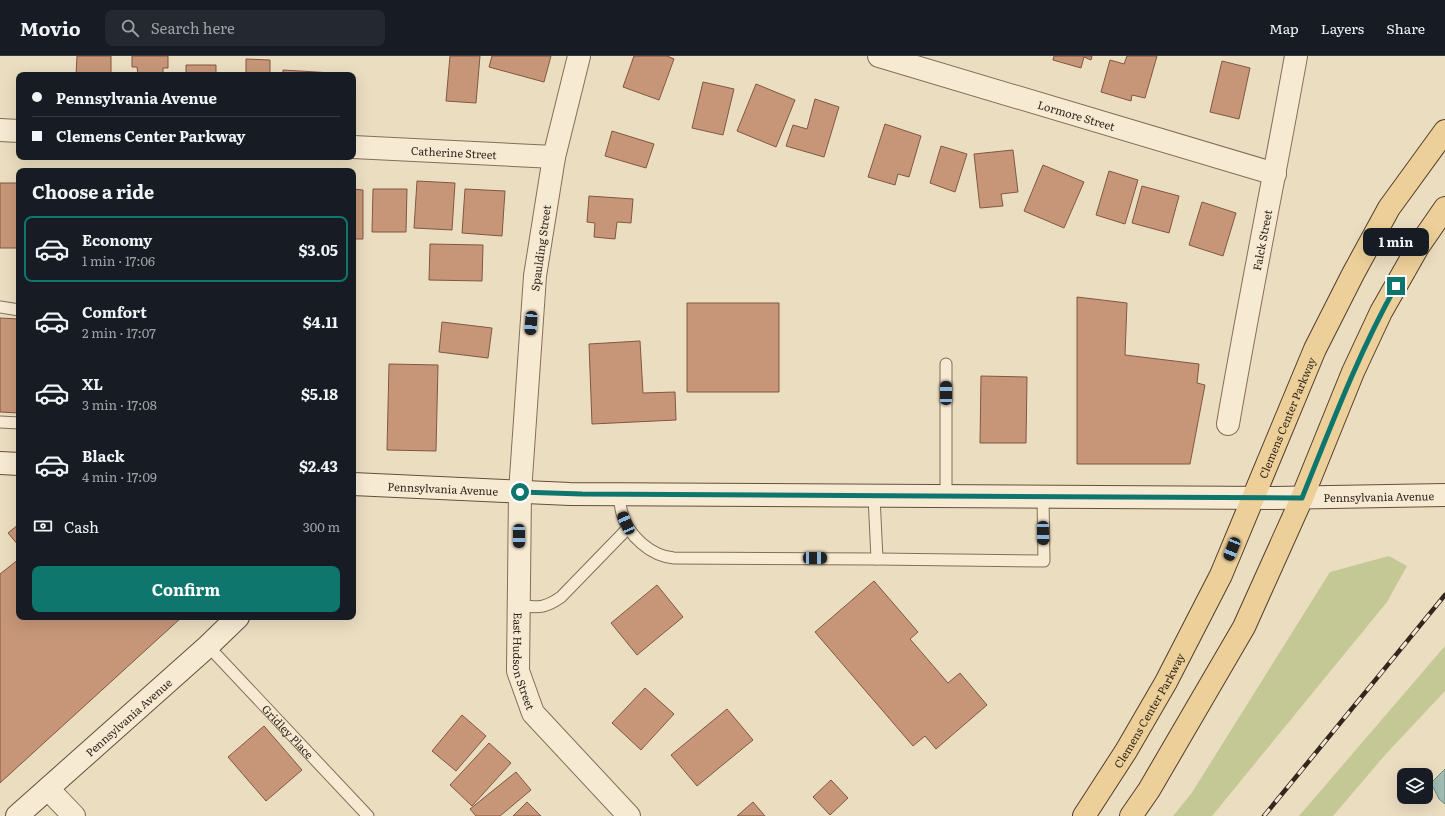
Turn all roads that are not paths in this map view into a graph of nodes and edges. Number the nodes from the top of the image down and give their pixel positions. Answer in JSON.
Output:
{"nodes":[{"id":1,"x":579,"y":56,"type":"edge"},
{"id":2,"x":879,"y":56,"type":"edge"},
{"id":3,"x":1296,"y":56,"type":"edge"},
{"id":4,"x":0,"y":130,"type":"edge"},
{"id":5,"x":16,"y":131,"type":"edge"},
{"id":6,"x":1445,"y":131,"type":"edge"},
{"id":7,"x":356,"y":147,"type":"edge"},
{"id":8,"x":554,"y":157,"type":"junction"},
{"id":9,"x":1275,"y":174,"type":"junction"},
{"id":10,"x":1445,"y":208,"type":"edge"},
{"id":11,"x":0,"y":307,"type":"edge"},
{"id":12,"x":16,"y":310,"type":"edge"},
{"id":13,"x":946,"y":364,"type":"dead end"},
{"id":14,"x":0,"y":422,"type":"edge"},
{"id":15,"x":16,"y":423,"type":"edge"},
{"id":16,"x":1228,"y":424,"type":"dead end"},
{"id":17,"x":0,"y":463,"type":"edge"},
{"id":18,"x":16,"y":464,"type":"edge"},
{"id":19,"x":356,"y":484,"type":"edge"},
{"id":20,"x":520,"y":492,"type":"junction"},
{"id":21,"x":619,"y":494,"type":"junction"},
{"id":22,"x":1445,"y":495,"type":"edge"},
{"id":23,"x":874,"y":496,"type":"junction"},
{"id":24,"x":946,"y":496,"type":"junction"},
{"id":25,"x":1043,"y":497,"type":"junction"},
{"id":26,"x":1252,"y":498,"type":"junction"},
{"id":27,"x":1302,"y":498,"type":"junction"},
{"id":28,"x":628,"y":528,"type":"junction"},
{"id":29,"x":877,"y":559,"type":"junction"},
{"id":30,"x":519,"y":606,"type":"junction"},
{"id":31,"x":235,"y":620,"type":"edge"},
{"id":32,"x":208,"y":646,"type":"junction"},
{"id":33,"x":48,"y":789,"type":"junction"},
{"id":34,"x":17,"y":816,"type":"edge"},
{"id":35,"x":74,"y":816,"type":"edge"},
{"id":36,"x":368,"y":816,"type":"edge"},
{"id":37,"x":629,"y":816,"type":"edge"},
{"id":38,"x":1084,"y":816,"type":"edge"},
{"id":39,"x":1131,"y":816,"type":"edge"}],
"edges":[{"from":1,"to":8,"type":"street","name":"Spaulding Street"},
{"from":2,"to":9,"type":"street","name":"Lormore Street"},
{"from":3,"to":9,"type":"street","name":"Falck Street"},
{"from":4,"to":5,"type":"street"},
{"from":6,"to":26,"type":"main road","name":"Clemens Center Parkway"},
{"from":7,"to":8,"type":"street","name":"Catherine Street"},
{"from":8,"to":20,"type":"street","name":"Spaulding Street"},
{"from":9,"to":16,"type":"street","name":"Falck Street"},
{"from":10,"to":27,"type":"main road"},
{"from":11,"to":12,"type":"lane"},
{"from":13,"to":24,"type":"lane"},
{"from":14,"to":15,"type":"lane"},
{"from":17,"to":18,"type":"street"},
{"from":19,"to":20,"type":"street","name":"Pennsylvania Avenue"},
{"from":20,"to":21,"type":"street","name":"Pennsylvania Avenue"},
{"from":20,"to":30,"type":"street","name":"East Hudson Street"},
{"from":21,"to":23,"type":"street","name":"Pennsylvania Avenue"},
{"from":21,"to":28,"type":"lane"},
{"from":22,"to":27,"type":"street","name":"Pennsylvania Avenue"},
{"from":23,"to":24,"type":"street","name":"Pennsylvania Avenue"},
{"from":23,"to":29,"type":"lane"},
{"from":24,"to":25,"type":"street","name":"Pennsylvania Avenue"},
{"from":25,"to":26,"type":"street","name":"Pennsylvania Avenue"},
{"from":25,"to":29,"type":"lane"},
{"from":26,"to":27,"type":"street","name":"Pennsylvania Avenue"},
{"from":26,"to":38,"type":"main road","name":"Clemens Center Parkway"},
{"from":27,"to":39,"type":"main road"},
{"from":28,"to":29,"type":"lane"},
{"from":28,"to":30,"type":"lane"},
{"from":30,"to":37,"type":"street","name":"East Hudson Street"},
{"from":31,"to":32,"type":"street","name":"Pennsylvania Avenue"},
{"from":32,"to":33,"type":"street","name":"Pennsylvania Avenue"},
{"from":32,"to":36,"type":"lane","name":"Gridley Place"},
{"from":33,"to":34,"type":"street","name":"Pennsylvania Avenue"},
{"from":33,"to":35,"type":"street"}]}
